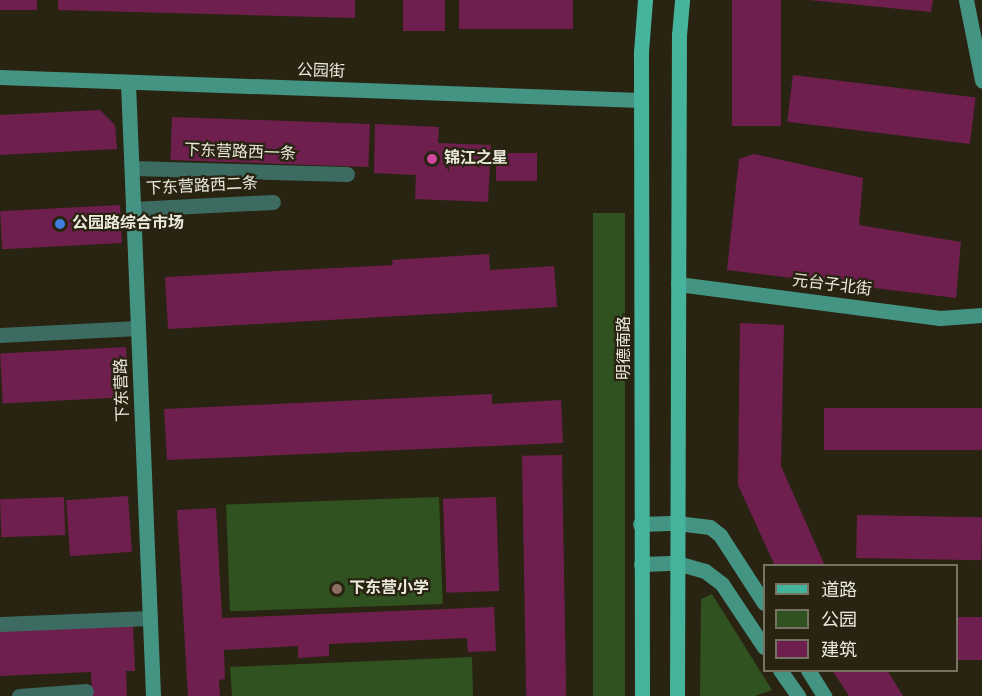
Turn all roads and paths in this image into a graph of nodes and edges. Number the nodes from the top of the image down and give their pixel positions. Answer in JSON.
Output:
{"nodes":[{"id":1,"x":645,"y":0,"type":"edge"},
{"id":2,"x":682,"y":0,"type":"edge"},
{"id":3,"x":966,"y":0,"type":"edge"},
{"id":4,"x":0,"y":77,"type":"edge"},
{"id":5,"x":982,"y":80,"type":"edge"},
{"id":6,"x":128,"y":83,"type":"junction"},
{"id":7,"x":641,"y":100,"type":"junction"},
{"id":8,"x":132,"y":168,"type":"junction"},
{"id":9,"x":346,"y":174,"type":"dead end"},
{"id":10,"x":273,"y":202,"type":"dead end"},
{"id":11,"x":133,"y":209,"type":"junction"},
{"id":12,"x":678,"y":284,"type":"junction"},
{"id":13,"x":982,"y":315,"type":"edge"},
{"id":14,"x":138,"y":328,"type":"junction"},
{"id":15,"x":0,"y":335,"type":"edge"},
{"id":16,"x":677,"y":523,"type":"junction"},
{"id":17,"x":640,"y":524,"type":"junction"},
{"id":18,"x":677,"y":563,"type":"junction"},
{"id":19,"x":640,"y":564,"type":"junction"},
{"id":20,"x":763,"y":600,"type":"edge"},
{"id":21,"x":150,"y":618,"type":"junction"},
{"id":22,"x":0,"y":624,"type":"edge"},
{"id":23,"x":763,"y":644,"type":"edge"},
{"id":24,"x":781,"y":672,"type":"edge"},
{"id":25,"x":809,"y":672,"type":"edge"},
{"id":26,"x":86,"y":691,"type":"dead end"},
{"id":27,"x":19,"y":696,"type":"edge"},
{"id":28,"x":153,"y":696,"type":"edge"},
{"id":29,"x":642,"y":696,"type":"edge"},
{"id":30,"x":677,"y":696,"type":"edge"},
{"id":31,"x":798,"y":696,"type":"edge"},
{"id":32,"x":824,"y":696,"type":"edge"}],
"edges":[{"from":1,"to":7,"type":"main road","name":"明德南路"},
{"from":2,"to":12,"type":"main road"},
{"from":3,"to":5,"type":"street"},
{"from":4,"to":6,"type":"street","name":"公园街"},
{"from":6,"to":7,"type":"street","name":"公园街"},
{"from":6,"to":8,"type":"street","name":"下东营路"},
{"from":7,"to":17,"type":"main road","name":"明德南路"},
{"from":8,"to":9,"type":"street","name":"下东营路西一条"},
{"from":8,"to":11,"type":"street","name":"下东营路"},
{"from":10,"to":11,"type":"street","name":"下东营路西二条"},
{"from":11,"to":14,"type":"street","name":"下东营路"},
{"from":12,"to":13,"type":"street","name":"元台子北街"},
{"from":12,"to":16,"type":"main road"},
{"from":14,"to":15,"type":"street"},
{"from":14,"to":21,"type":"street","name":"下东营路"},
{"from":16,"to":17,"type":"street"},
{"from":16,"to":18,"type":"main road"},
{"from":16,"to":20,"type":"street"},
{"from":17,"to":19,"type":"main road","name":"明德南路"},
{"from":18,"to":19,"type":"street"},
{"from":18,"to":23,"type":"street"},
{"from":18,"to":30,"type":"main road"},
{"from":19,"to":29,"type":"main road","name":"明德南路"},
{"from":21,"to":22,"type":"street"},
{"from":21,"to":28,"type":"street","name":"下东营路"},
{"from":24,"to":31,"type":"street"},
{"from":25,"to":32,"type":"street"},
{"from":26,"to":27,"type":"street"}]}
